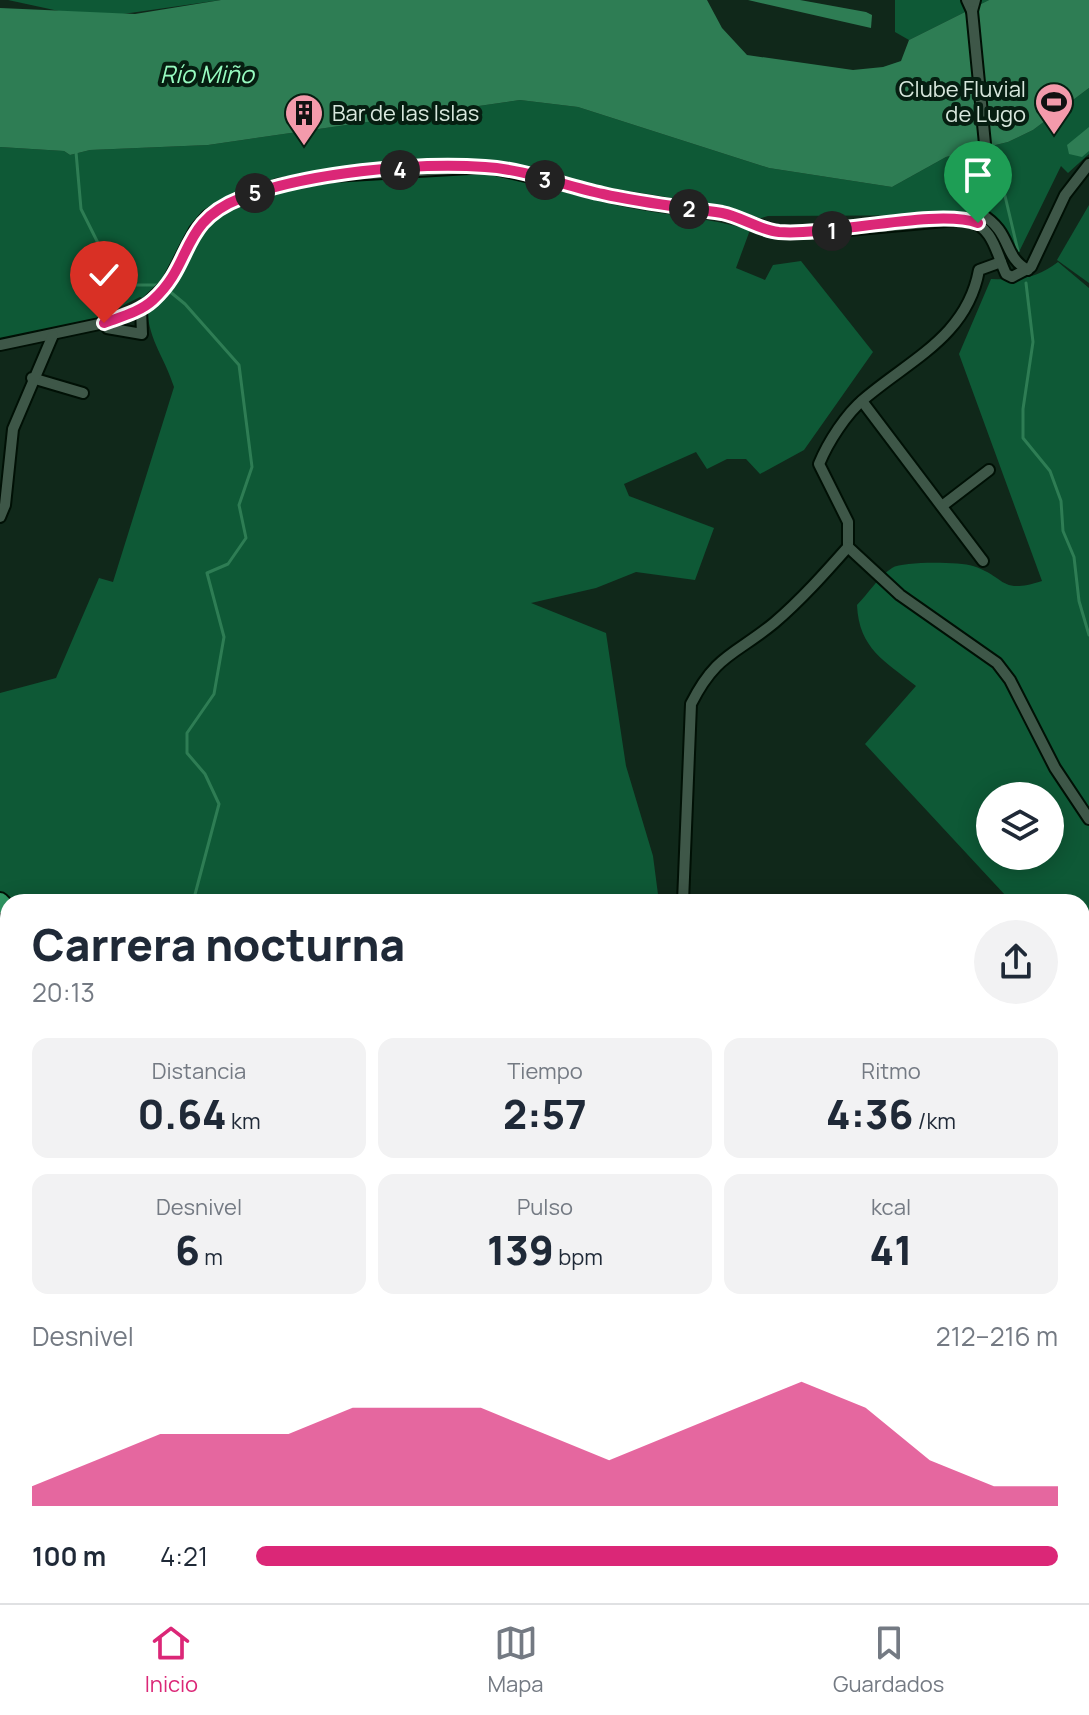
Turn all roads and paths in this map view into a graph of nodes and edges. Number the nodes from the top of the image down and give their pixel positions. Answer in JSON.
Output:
{"nodes":[{"id":1,"x":971,"y":4,"type":"edge"},
{"id":2,"x":1089,"y":164,"type":"edge"},
{"id":3,"x":1001,"y":262,"type":"junction"},
{"id":4,"x":1028,"y":270,"type":"junction"},
{"id":5,"x":141,"y":309,"type":"junction"},
{"id":6,"x":104,"y":323,"type":"junction"},
{"id":7,"x":53,"y":335,"type":"junction"},
{"id":8,"x":0,"y":345,"type":"edge"},
{"id":9,"x":32,"y":378,"type":"junction"},
{"id":10,"x":83,"y":393,"type":"dead end"},
{"id":11,"x":862,"y":401,"type":"junction"},
{"id":12,"x":989,"y":470,"type":"dead end"},
{"id":13,"x":942,"y":506,"type":"junction"},
{"id":14,"x":0,"y":517,"type":"edge"},
{"id":15,"x":848,"y":547,"type":"junction"},
{"id":16,"x":983,"y":561,"type":"dead end"},
{"id":17,"x":1089,"y":819,"type":"edge"},
{"id":18,"x":683,"y":894,"type":"edge"}],
"edges":[{"from":1,"to":4,"type":"street"},
{"from":2,"to":4,"type":"street"},
{"from":3,"to":4,"type":"street"},
{"from":3,"to":5,"type":"street"},
{"from":3,"to":11,"type":"street"},
{"from":5,"to":6,"type":"street"},
{"from":5,"to":6,"type":"street"},
{"from":6,"to":7,"type":"street"},
{"from":7,"to":8,"type":"street"},
{"from":7,"to":9,"type":"street"},
{"from":9,"to":10,"type":"street"},
{"from":9,"to":14,"type":"street"},
{"from":11,"to":13,"type":"street"},
{"from":11,"to":15,"type":"street"},
{"from":12,"to":13,"type":"street"},
{"from":13,"to":16,"type":"street"},
{"from":15,"to":17,"type":"street"},
{"from":15,"to":18,"type":"street"}]}
